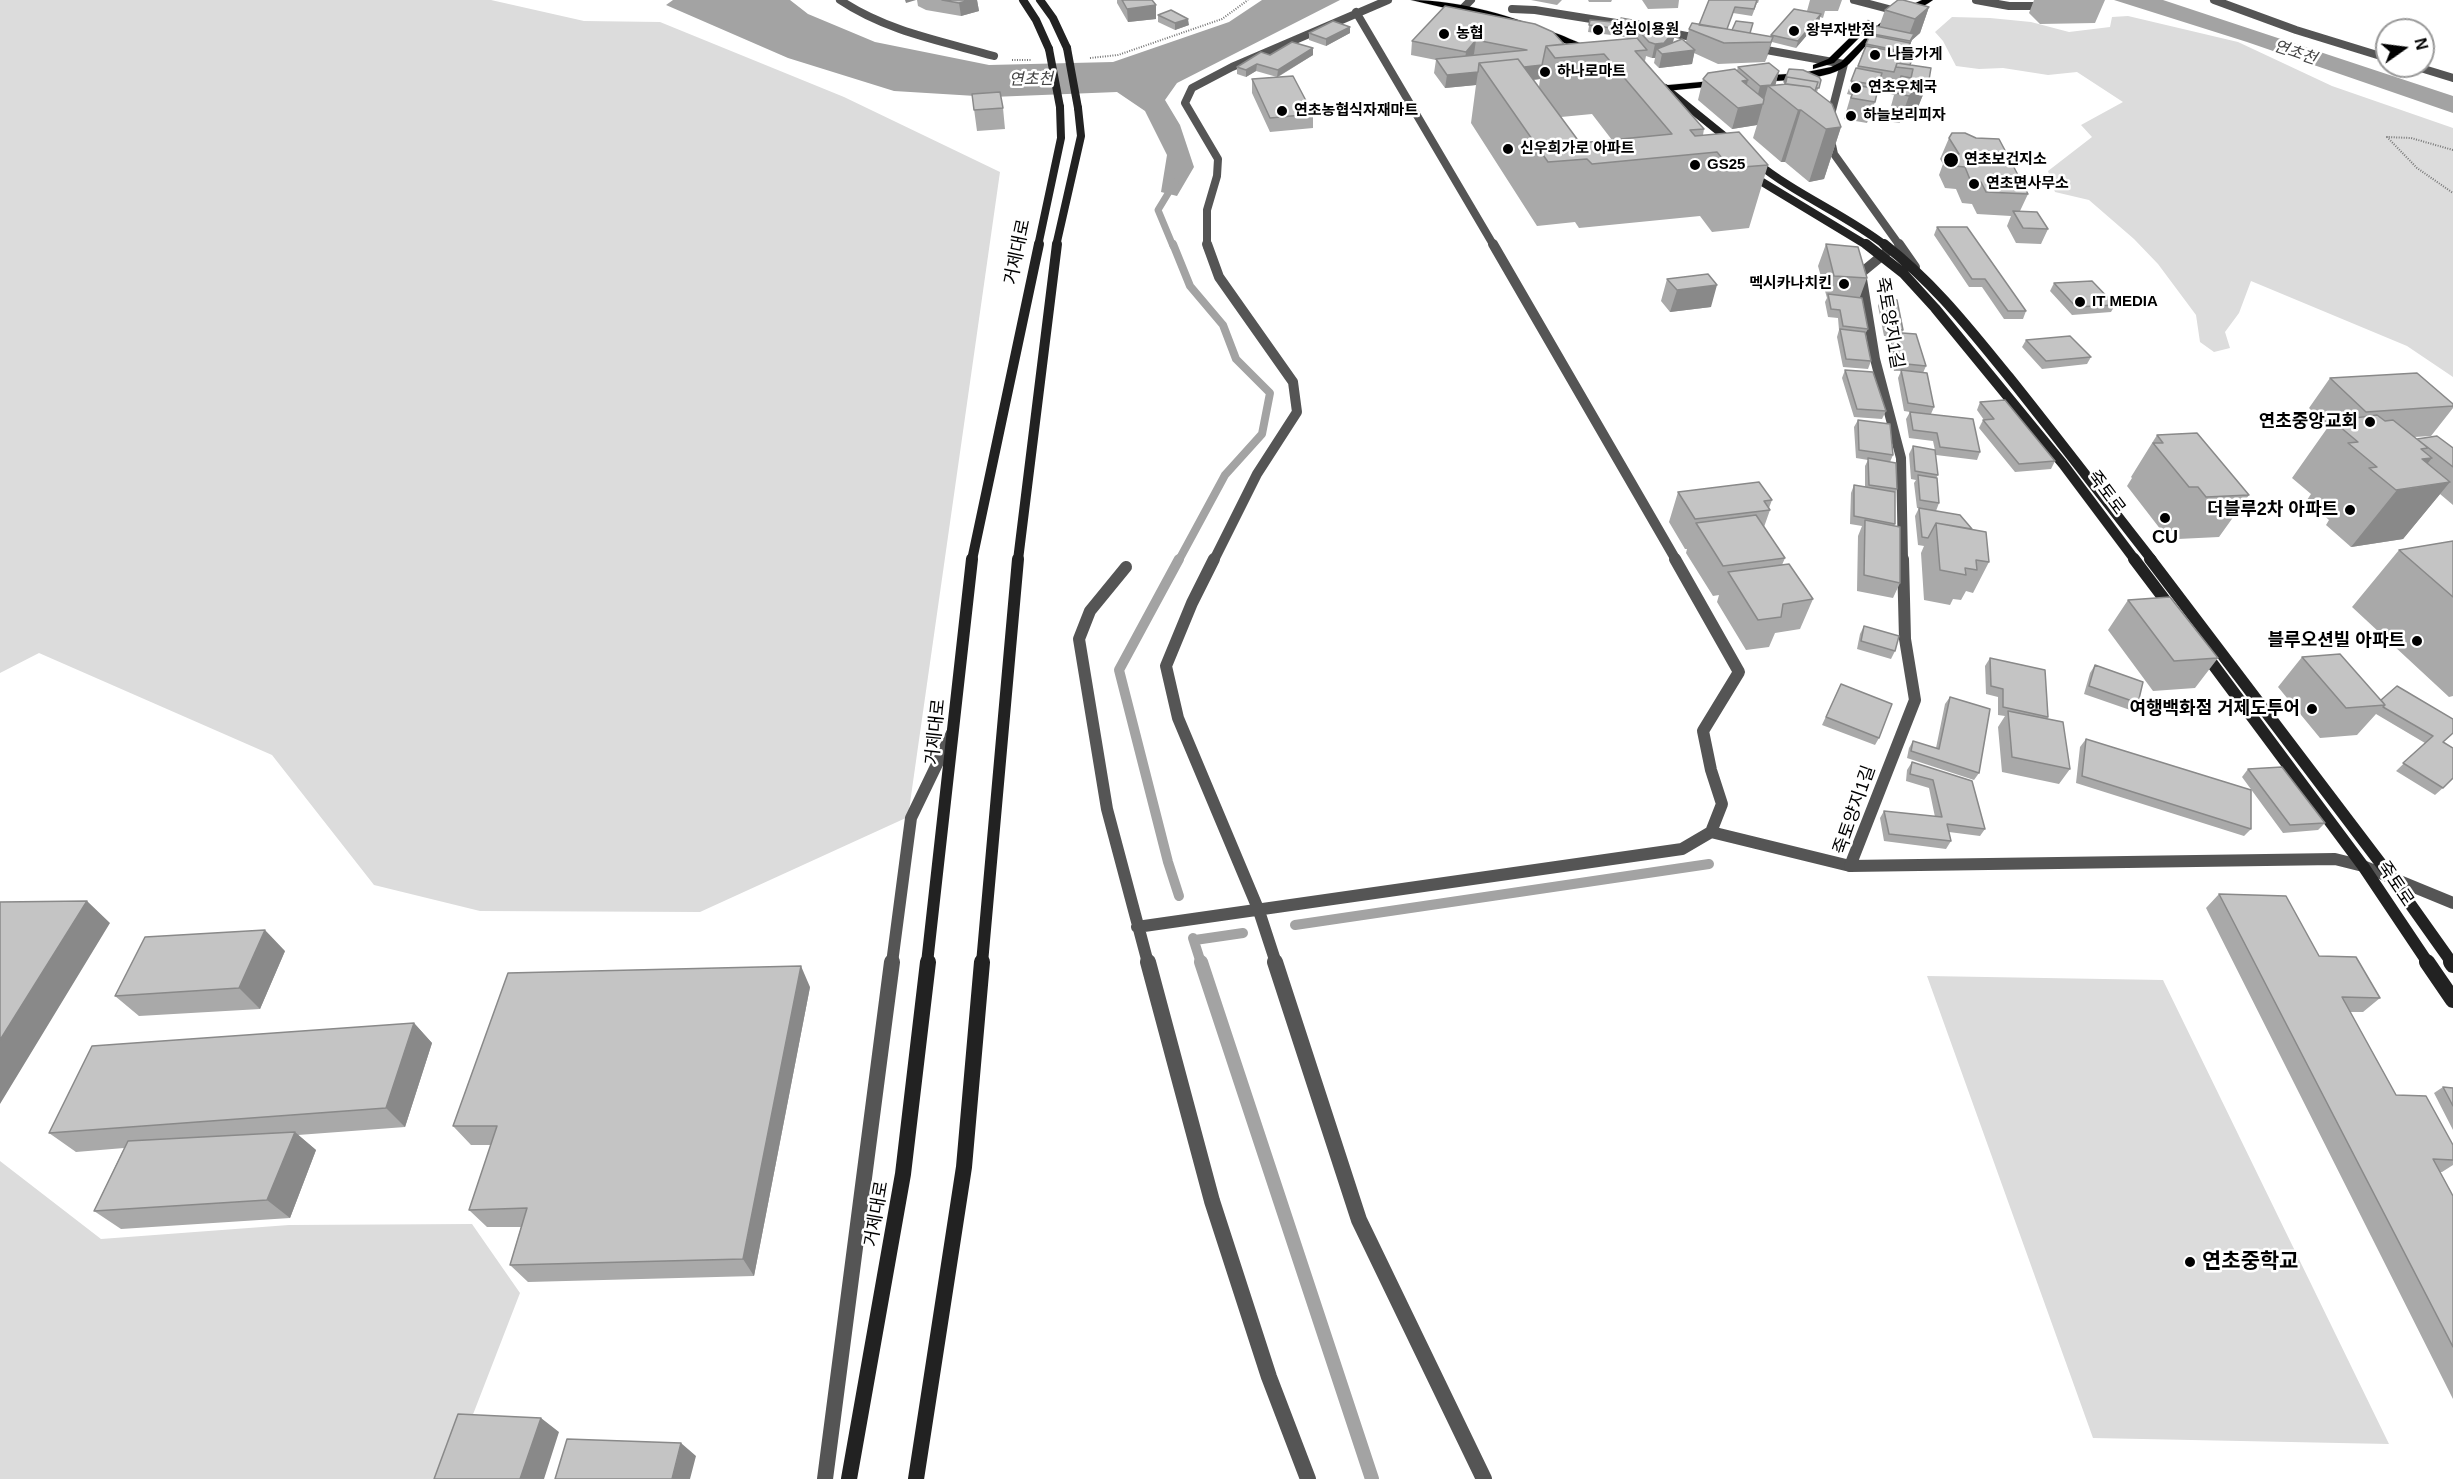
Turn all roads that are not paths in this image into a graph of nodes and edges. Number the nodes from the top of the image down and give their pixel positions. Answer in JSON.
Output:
{"nodes":[{"id":1,"x":840,"y":0,"type":"edge"},
{"id":2,"x":1023,"y":0,"type":"edge"},
{"id":3,"x":1040,"y":0,"type":"edge"},
{"id":4,"x":1388,"y":0,"type":"edge"},
{"id":5,"x":1415,"y":0,"type":"edge"},
{"id":6,"x":1854,"y":0,"type":"edge"},
{"id":7,"x":1913,"y":0,"type":"edge"},
{"id":8,"x":1929,"y":0,"type":"edge"},
{"id":9,"x":1976,"y":0,"type":"edge"},
{"id":10,"x":2214,"y":0,"type":"edge"},
{"id":11,"x":1466,"y":2,"type":"edge"},
{"id":12,"x":2051,"y":6,"type":"dead end"},
{"id":13,"x":1512,"y":9,"type":"junction"},
{"id":14,"x":1890,"y":9,"type":"junction"},
{"id":15,"x":1356,"y":12,"type":"junction"},
{"id":16,"x":1900,"y":12,"type":"junction"},
{"id":17,"x":1438,"y":13,"type":"edge"},
{"id":18,"x":1550,"y":22,"type":"dead end"},
{"id":19,"x":1642,"y":28,"type":"edge"},
{"id":20,"x":1653,"y":30,"type":"edge"},
{"id":21,"x":1709,"y":40,"type":"edge"},
{"id":22,"x":1742,"y":46,"type":"edge"},
{"id":23,"x":1596,"y":54,"type":"edge"},
{"id":24,"x":2375,"y":54,"type":"edge"},
{"id":25,"x":994,"y":56,"type":"dead end"},
{"id":26,"x":1831,"y":61,"type":"junction"},
{"id":27,"x":1844,"y":64,"type":"junction"},
{"id":28,"x":2435,"y":72,"type":"edge"},
{"id":29,"x":2453,"y":78,"type":"edge"},
{"id":30,"x":1655,"y":81,"type":"junction"},
{"id":31,"x":1665,"y":88,"type":"junction"},
{"id":32,"x":1647,"y":90,"type":"junction"},
{"id":33,"x":1656,"y":97,"type":"edge"},
{"id":34,"x":1738,"y":147,"type":"edge"},
{"id":35,"x":1747,"y":155,"type":"edge"},
{"id":36,"x":1739,"y":166,"type":"edge"},
{"id":37,"x":1885,"y":253,"type":"junction"},
{"id":38,"x":1917,"y":270,"type":"junction"},
{"id":39,"x":1126,"y":567,"type":"dead end"},
{"id":40,"x":2181,"y":621,"type":"edge"},
{"id":41,"x":2195,"y":640,"type":"edge"},
{"id":42,"x":955,"y":726,"type":"junction"},
{"id":43,"x":1711,"y":832,"type":"junction"},
{"id":44,"x":1850,"y":866,"type":"junction"},
{"id":45,"x":2363,"y":866,"type":"junction"},
{"id":46,"x":2391,"y":877,"type":"junction"},
{"id":47,"x":2453,"y":903,"type":"edge"},
{"id":48,"x":1259,"y":911,"type":"junction"},
{"id":49,"x":1137,"y":927,"type":"junction"},
{"id":50,"x":2453,"y":965,"type":"edge"},
{"id":51,"x":2453,"y":1000,"type":"edge"},
{"id":52,"x":825,"y":1479,"type":"edge"},
{"id":53,"x":849,"y":1479,"type":"edge"},
{"id":54,"x":916,"y":1479,"type":"edge"},
{"id":55,"x":1308,"y":1479,"type":"edge"},
{"id":56,"x":1484,"y":1479,"type":"edge"}],
"edges":[{"from":1,"to":25,"type":"street"},
{"from":2,"to":42,"type":"main road","name":"거제대로","bridge":true},
{"from":3,"to":54,"type":"main road","name":"거제대로","bridge":true},
{"from":4,"to":15,"type":"street"},
{"from":5,"to":11,"type":"main road"},
{"from":6,"to":14,"type":"street"},
{"from":7,"to":14,"type":"main road"},
{"from":8,"to":16,"type":"main road"},
{"from":9,"to":12,"type":"street"},
{"from":10,"to":24,"type":"street"},
{"from":11,"to":13,"type":"main road"},
{"from":11,"to":17,"type":"street"},
{"from":11,"to":23,"type":"main road"},
{"from":13,"to":18,"type":"main road"},
{"from":13,"to":19,"type":"street"},
{"from":14,"to":16,"type":"street"},
{"from":14,"to":26,"type":"main road"},
{"from":15,"to":43,"type":"street"},
{"from":15,"to":48,"type":"street"},
{"from":16,"to":27,"type":"main road"},
{"from":20,"to":21,"type":"street"},
{"from":22,"to":26,"type":"street"},
{"from":26,"to":27,"type":"street"},
{"from":26,"to":27,"type":"main road"},
{"from":27,"to":38,"type":"street"},
{"from":28,"to":29,"type":"street"},
{"from":30,"to":31,"type":"main road"},
{"from":30,"to":31,"type":"main road"},
{"from":30,"to":32,"type":"main road"},
{"from":31,"to":32,"type":"main road"},
{"from":31,"to":34,"type":"main road"},
{"from":32,"to":33,"type":"main road"},
{"from":35,"to":37,"type":"main road","name":"죽토로"},
{"from":36,"to":37,"type":"main road","name":"죽토로"},
{"from":37,"to":38,"type":"main road","name":"죽토로"},
{"from":37,"to":40,"type":"main road","name":"죽토로"},
{"from":37,"to":44,"type":"street","name":"죽토양지1길"},
{"from":38,"to":46,"type":"main road","name":"죽토로"},
{"from":39,"to":49,"type":"street"},
{"from":41,"to":45,"type":"main road","name":"죽토로"},
{"from":42,"to":52,"type":"street"},
{"from":42,"to":53,"type":"main road","name":"거제대로"},
{"from":43,"to":44,"type":"street"},
{"from":43,"to":48,"type":"street"},
{"from":44,"to":45,"type":"street","name":"죽토양지1길"},
{"from":45,"to":46,"type":"street","name":"죽토양지1길"},
{"from":45,"to":51,"type":"main road","name":"죽토로"},
{"from":46,"to":47,"type":"street","name":"죽토양지1길"},
{"from":46,"to":50,"type":"main road","name":"죽토로"},
{"from":48,"to":49,"type":"street"},
{"from":48,"to":56,"type":"street"},
{"from":49,"to":55,"type":"street"}]}
